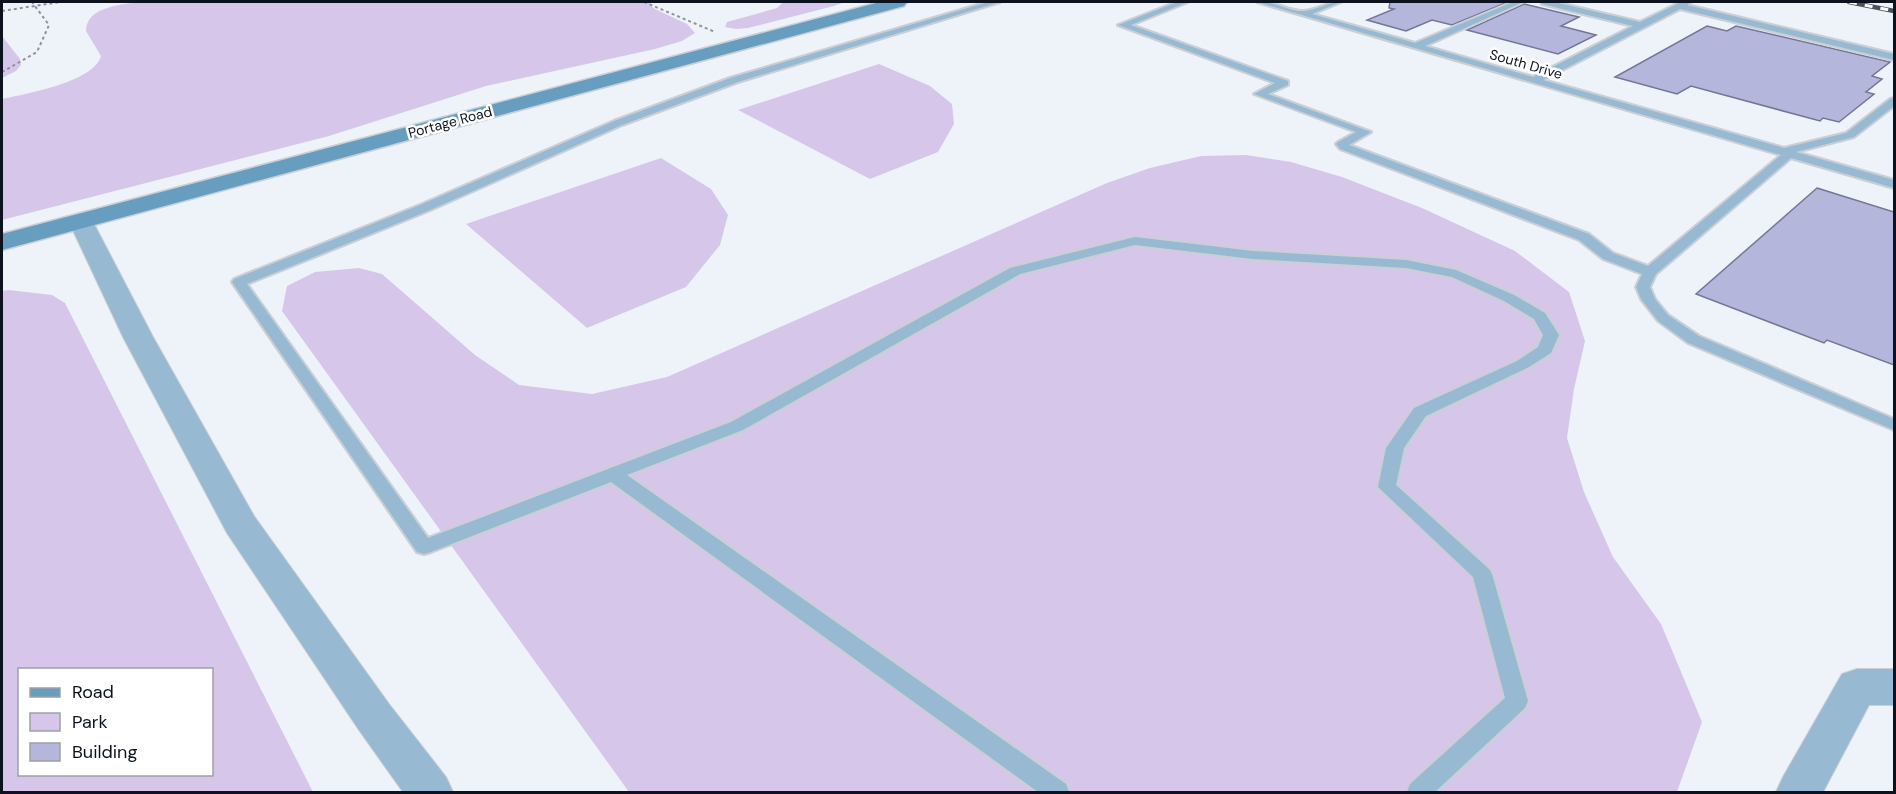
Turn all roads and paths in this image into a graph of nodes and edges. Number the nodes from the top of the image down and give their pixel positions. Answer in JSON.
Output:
{"nodes":[{"id":1,"x":32,"y":2,"type":"edge"},
{"id":2,"x":60,"y":2,"type":"edge"},
{"id":3,"x":644,"y":2,"type":"edge"},
{"id":4,"x":898,"y":2,"type":"edge"},
{"id":5,"x":996,"y":2,"type":"edge"},
{"id":6,"x":1184,"y":2,"type":"edge"},
{"id":7,"x":1261,"y":2,"type":"edge"},
{"id":8,"x":1337,"y":2,"type":"edge"},
{"id":9,"x":1519,"y":2,"type":"edge"},
{"id":10,"x":1545,"y":2,"type":"edge"},
{"id":11,"x":1683,"y":4,"type":"edge"},
{"id":12,"x":35,"y":5,"type":"junction"},
{"id":13,"x":2,"y":11,"type":"edge"},
{"id":14,"x":1304,"y":14,"type":"junction"},
{"id":15,"x":1640,"y":25,"type":"junction"},
{"id":16,"x":740,"y":44,"type":"junction"},
{"id":17,"x":1415,"y":47,"type":"junction"},
{"id":18,"x":1894,"y":57,"type":"edge"},
{"id":19,"x":2,"y":72,"type":"edge"},
{"id":20,"x":1532,"y":81,"type":"junction"},
{"id":21,"x":1894,"y":101,"type":"edge"},
{"id":22,"x":1784,"y":152,"type":"junction"},
{"id":23,"x":1894,"y":184,"type":"edge"},
{"id":24,"x":81,"y":222,"type":"junction"},
{"id":25,"x":2,"y":242,"type":"edge"},
{"id":26,"x":1650,"y":272,"type":"junction"},
{"id":27,"x":1894,"y":425,"type":"edge"},
{"id":28,"x":613,"y":474,"type":"junction"},
{"id":29,"x":1894,"y":687,"type":"edge"},
{"id":30,"x":430,"y":792,"type":"edge"},
{"id":31,"x":1057,"y":792,"type":"edge"},
{"id":32,"x":1419,"y":792,"type":"edge"},
{"id":33,"x":1799,"y":792,"type":"edge"}],
"edges":[{"from":1,"to":12,"type":"path"},
{"from":2,"to":12,"type":"path"},
{"from":3,"to":16,"type":"path"},
{"from":4,"to":16,"type":"main road","name":"Portage Road"},
{"from":5,"to":28,"type":"lane"},
{"from":6,"to":26,"type":"lane"},
{"from":7,"to":14,"type":"lane","name":"South Drive"},
{"from":8,"to":14,"type":"lane"},
{"from":9,"to":17,"type":"lane"},
{"from":10,"to":15,"type":"lane"},
{"from":11,"to":15,"type":"lane"},
{"from":11,"to":18,"type":"lane"},
{"from":12,"to":13,"type":"path"},
{"from":12,"to":19,"type":"path"},
{"from":14,"to":17,"type":"lane","name":"South Drive"},
{"from":15,"to":20,"type":"lane"},
{"from":16,"to":24,"type":"main road","name":"Portage Road"},
{"from":17,"to":20,"type":"lane","name":"South Drive"},
{"from":20,"to":22,"type":"lane","name":"South Drive"},
{"from":21,"to":22,"type":"lane"},
{"from":22,"to":23,"type":"lane","name":"South Drive"},
{"from":22,"to":26,"type":"lane"},
{"from":24,"to":25,"type":"main road","name":"Portage Road"},
{"from":24,"to":30,"type":"street"},
{"from":26,"to":27,"type":"lane"},
{"from":28,"to":31,"type":"lane"},
{"from":28,"to":32,"type":"lane"},
{"from":29,"to":33,"type":"street"}]}
